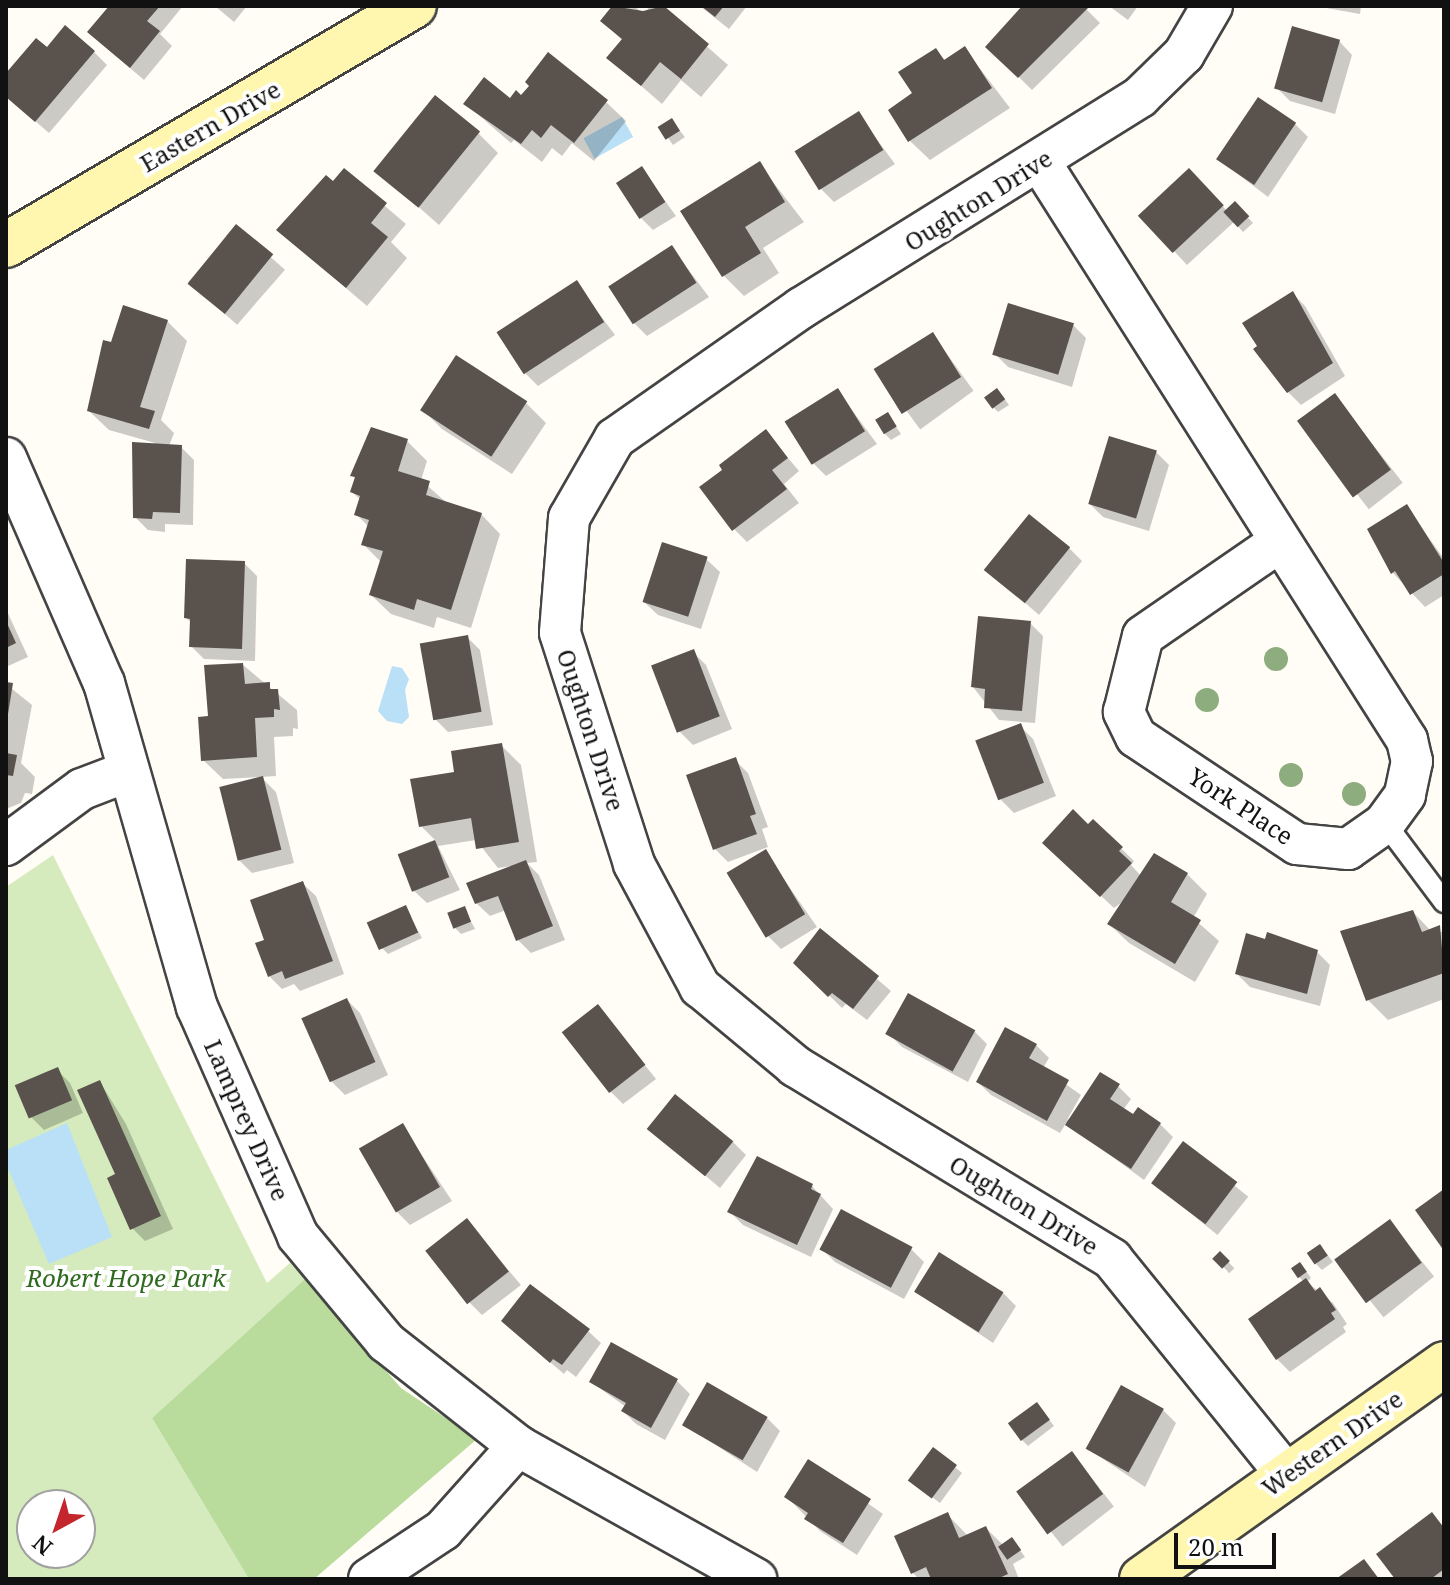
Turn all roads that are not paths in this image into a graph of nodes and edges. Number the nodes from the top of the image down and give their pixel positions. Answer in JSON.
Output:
{"nodes":[{"id":1,"x":414,"y":6,"type":"edge"},
{"id":2,"x":1212,"y":6,"type":"edge"},
{"id":3,"x":1040,"y":162,"type":"junction"},
{"id":4,"x":6,"y":245,"type":"edge"},
{"id":5,"x":6,"y":458,"type":"edge"},
{"id":6,"x":1278,"y":543,"type":"junction"},
{"id":7,"x":129,"y":771,"type":"junction"},
{"id":8,"x":1385,"y":823,"type":"junction"},
{"id":9,"x":6,"y":845,"type":"edge"},
{"id":10,"x":1444,"y":902,"type":"edge"},
{"id":11,"x":1444,"y":1364,"type":"edge"},
{"id":12,"x":518,"y":1446,"type":"junction"},
{"id":13,"x":1287,"y":1475,"type":"junction"},
{"id":14,"x":369,"y":1579,"type":"edge"},
{"id":15,"x":756,"y":1579,"type":"edge"},
{"id":16,"x":1142,"y":1579,"type":"edge"}],
"edges":[{"from":1,"to":4,"type":"street","name":"Eastern Drive"},
{"from":2,"to":3,"type":"street","name":"Oughton Drive"},
{"from":3,"to":6,"type":"street","name":"York Place"},
{"from":3,"to":13,"type":"street","name":"Oughton Drive"},
{"from":5,"to":7,"type":"street","name":"Lamprey Drive"},
{"from":6,"to":8,"type":"street","name":"York Place"},
{"from":6,"to":8,"type":"street","name":"York Place"},
{"from":7,"to":9,"type":"street"},
{"from":7,"to":12,"type":"street","name":"Lamprey Drive"},
{"from":8,"to":10,"type":"lane"},
{"from":11,"to":13,"type":"street","name":"Western Drive"},
{"from":12,"to":14,"type":"street"},
{"from":12,"to":15,"type":"street","name":"Lamprey Drive"},
{"from":13,"to":16,"type":"street","name":"Western Drive"}]}
